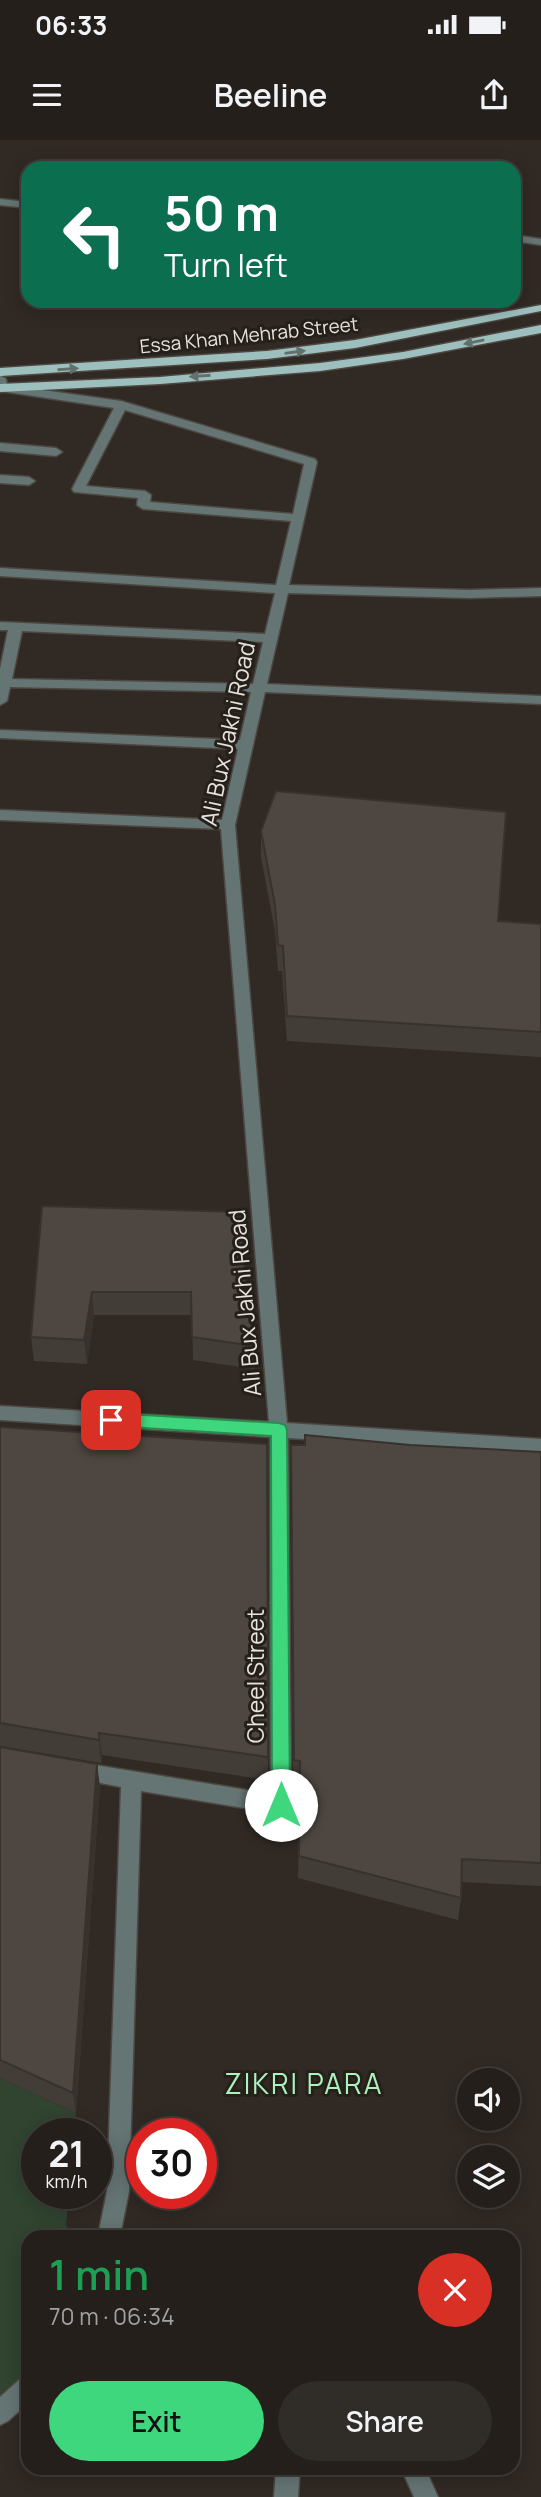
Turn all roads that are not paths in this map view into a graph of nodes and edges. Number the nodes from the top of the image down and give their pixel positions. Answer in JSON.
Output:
{"nodes":[{"id":1,"x":0,"y":202,"type":"edge"},
{"id":2,"x":21,"y":204,"type":"edge"},
{"id":3,"x":521,"y":239,"type":"edge"},
{"id":4,"x":541,"y":242,"type":"edge"},
{"id":5,"x":541,"y":308,"type":"edge"},
{"id":6,"x":541,"y":329,"type":"edge"},
{"id":7,"x":0,"y":382,"type":"edge"},
{"id":8,"x":121,"y":405,"type":"junction"},
{"id":9,"x":0,"y":447,"type":"edge"},
{"id":10,"x":56,"y":452,"type":"dead end"},
{"id":11,"x":0,"y":479,"type":"edge"},
{"id":12,"x":29,"y":481,"type":"dead end"},
{"id":13,"x":298,"y":518,"type":"junction"},
{"id":14,"x":0,"y":572,"type":"edge"},
{"id":15,"x":282,"y":589,"type":"junction"},
{"id":16,"x":541,"y":592,"type":"edge"},
{"id":17,"x":0,"y":626,"type":"edge"},
{"id":18,"x":16,"y":626,"type":"junction"},
{"id":19,"x":271,"y":638,"type":"junction"},
{"id":20,"x":2,"y":683,"type":"junction"},
{"id":21,"x":259,"y":688,"type":"junction"},
{"id":22,"x":541,"y":700,"type":"edge"},
{"id":23,"x":0,"y":701,"type":"edge"},
{"id":24,"x":0,"y":734,"type":"edge"},
{"id":25,"x":246,"y":745,"type":"junction"},
{"id":26,"x":0,"y":815,"type":"edge"},
{"id":27,"x":228,"y":825,"type":"junction"},
{"id":28,"x":0,"y":1413,"type":"edge"},
{"id":29,"x":279,"y":1430,"type":"junction"},
{"id":30,"x":541,"y":1446,"type":"edge"},
{"id":31,"x":52,"y":1766,"type":"edge"},
{"id":32,"x":131,"y":1781,"type":"junction"},
{"id":33,"x":110,"y":2230,"type":"edge"},
{"id":34,"x":21,"y":2394,"type":"edge"},
{"id":35,"x":0,"y":2413,"type":"edge"},
{"id":36,"x":288,"y":2475,"type":"edge"},
{"id":37,"x":416,"y":2475,"type":"edge"},
{"id":38,"x":286,"y":2497,"type":"edge"},
{"id":39,"x":426,"y":2497,"type":"edge"}],
"edges":[{"from":1,"to":2,"type":"street"},
{"from":3,"to":4,"type":"street"},
{"from":7,"to":5,"type":"main road","name":"Essa Khan Mehrab Street","one_way":true},
{"from":6,"to":7,"type":"main road","name":"Essa Khan Mehrab Street","one_way":true},
{"from":7,"to":8,"type":"street","name":"Ali Bux Jakhi Road"},
{"from":8,"to":13,"type":"street","name":"Ali Bux Jakhi Road"},
{"from":8,"to":13,"type":"street"},
{"from":9,"to":10,"type":"street"},
{"from":11,"to":12,"type":"street"},
{"from":13,"to":15,"type":"street","name":"Ali Bux Jakhi Road"},
{"from":14,"to":15,"type":"street"},
{"from":15,"to":16,"type":"street"},
{"from":15,"to":19,"type":"street","name":"Ali Bux Jakhi Road"},
{"from":17,"to":18,"type":"street"},
{"from":18,"to":19,"type":"street"},
{"from":18,"to":20,"type":"street"},
{"from":19,"to":21,"type":"street","name":"Ali Bux Jakhi Road"},
{"from":20,"to":21,"type":"street"},
{"from":20,"to":23,"type":"street"},
{"from":21,"to":22,"type":"street"},
{"from":21,"to":25,"type":"street","name":"Ali Bux Jakhi Road"},
{"from":24,"to":25,"type":"street"},
{"from":25,"to":27,"type":"street","name":"Ali Bux Jakhi Road"},
{"from":26,"to":27,"type":"street"},
{"from":27,"to":29,"type":"street","name":"Ali Bux Jakhi Road"},
{"from":28,"to":29,"type":"street"},
{"from":29,"to":30,"type":"street"},
{"from":29,"to":32,"type":"street","name":"Cheel Street"},
{"from":31,"to":32,"type":"street","name":"Cheel Street"},
{"from":32,"to":33,"type":"street"},
{"from":34,"to":35,"type":"street"},
{"from":36,"to":38,"type":"street"},
{"from":37,"to":39,"type":"street"}]}
